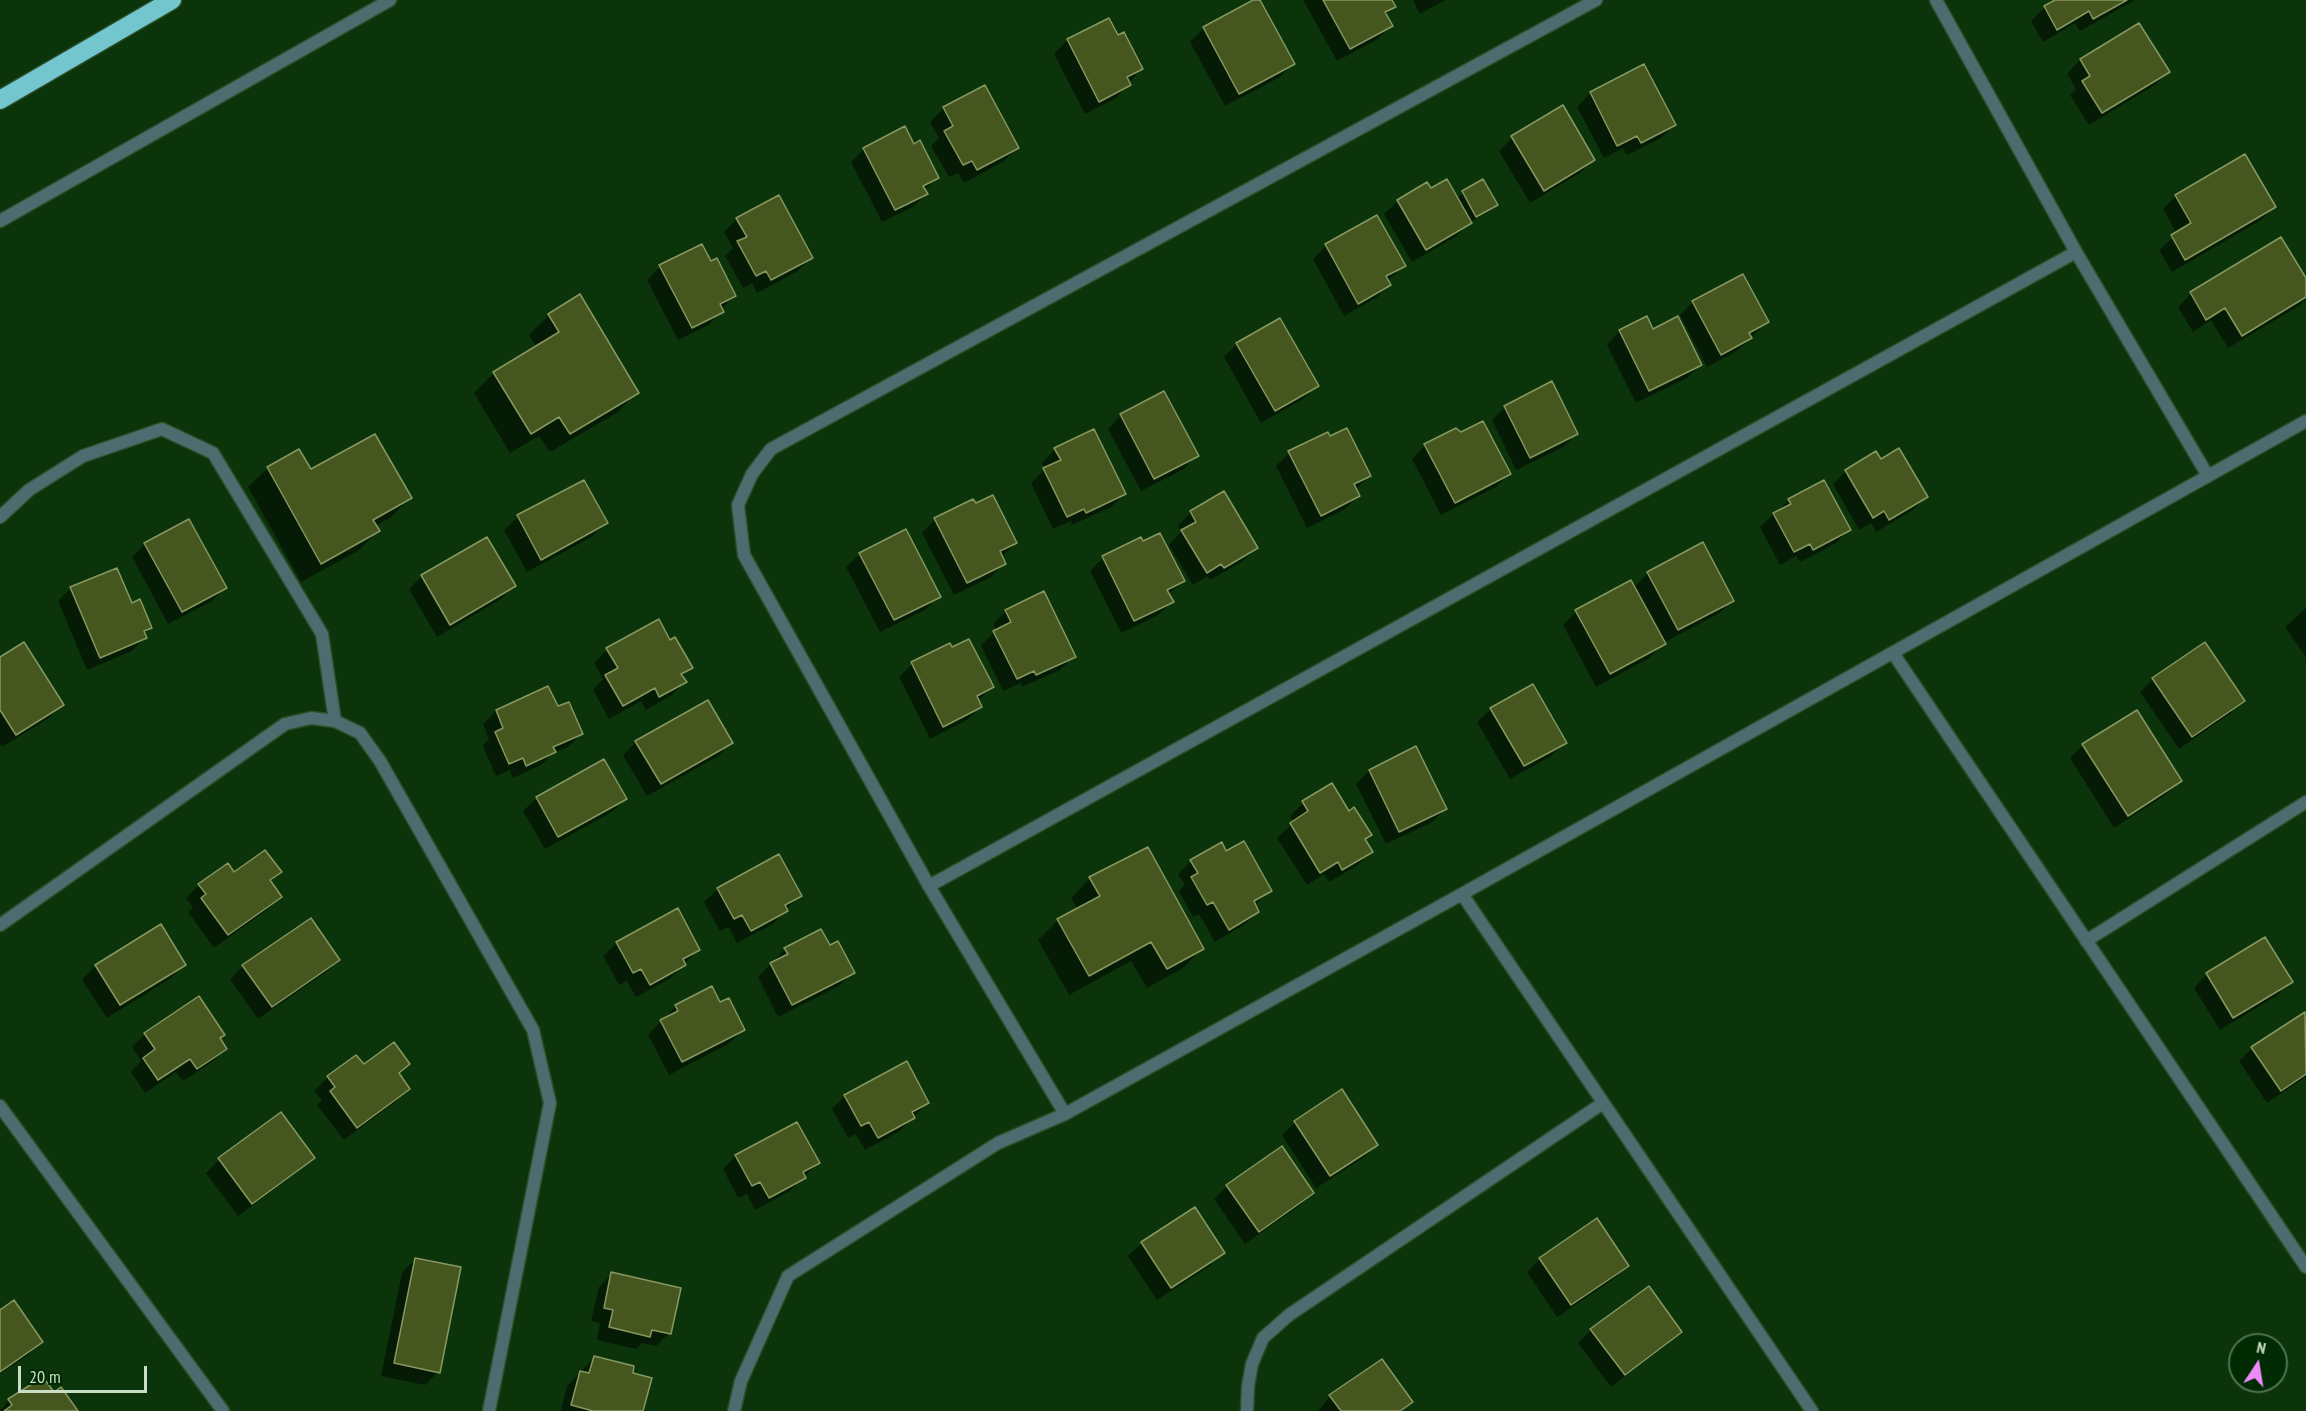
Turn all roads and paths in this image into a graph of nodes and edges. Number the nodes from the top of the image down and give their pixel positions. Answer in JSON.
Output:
{"nodes":[{"id":1,"x":172,"y":0,"type":"edge"},
{"id":2,"x":390,"y":0,"type":"edge"},
{"id":3,"x":1596,"y":0,"type":"edge"},
{"id":4,"x":1936,"y":0,"type":"edge"},
{"id":5,"x":0,"y":100,"type":"edge"},
{"id":6,"x":0,"y":221,"type":"edge"},
{"id":7,"x":2076,"y":252,"type":"junction"},
{"id":8,"x":2306,"y":421,"type":"edge"},
{"id":9,"x":2208,"y":476,"type":"junction"},
{"id":10,"x":0,"y":517,"type":"edge"},
{"id":11,"x":1893,"y":653,"type":"junction"},
{"id":12,"x":334,"y":721,"type":"junction"},
{"id":13,"x":2306,"y":801,"type":"edge"},
{"id":14,"x":929,"y":886,"type":"junction"},
{"id":15,"x":1462,"y":894,"type":"junction"},
{"id":16,"x":0,"y":925,"type":"edge"},
{"id":17,"x":2086,"y":940,"type":"junction"},
{"id":18,"x":1603,"y":1103,"type":"junction"},
{"id":19,"x":0,"y":1106,"type":"edge"},
{"id":20,"x":1065,"y":1114,"type":"junction"},
{"id":21,"x":2306,"y":1267,"type":"edge"},
{"id":22,"x":223,"y":1411,"type":"edge"},
{"id":23,"x":489,"y":1411,"type":"edge"},
{"id":24,"x":734,"y":1411,"type":"edge"},
{"id":25,"x":1247,"y":1411,"type":"edge"},
{"id":26,"x":1812,"y":1411,"type":"edge"}],
"edges":[{"from":1,"to":5,"type":"highway"},
{"from":2,"to":6,"type":"street"},
{"from":3,"to":14,"type":"street"},
{"from":4,"to":7,"type":"street"},
{"from":7,"to":9,"type":"street"},
{"from":7,"to":14,"type":"street"},
{"from":8,"to":9,"type":"street"},
{"from":9,"to":11,"type":"street"},
{"from":10,"to":12,"type":"street"},
{"from":11,"to":15,"type":"street"},
{"from":11,"to":17,"type":"street"},
{"from":12,"to":16,"type":"street"},
{"from":12,"to":23,"type":"street"},
{"from":13,"to":17,"type":"street"},
{"from":14,"to":20,"type":"street"},
{"from":15,"to":18,"type":"street"},
{"from":15,"to":20,"type":"street"},
{"from":17,"to":21,"type":"street"},
{"from":18,"to":25,"type":"street"},
{"from":18,"to":26,"type":"street"},
{"from":19,"to":22,"type":"street"},
{"from":20,"to":24,"type":"street"}]}
